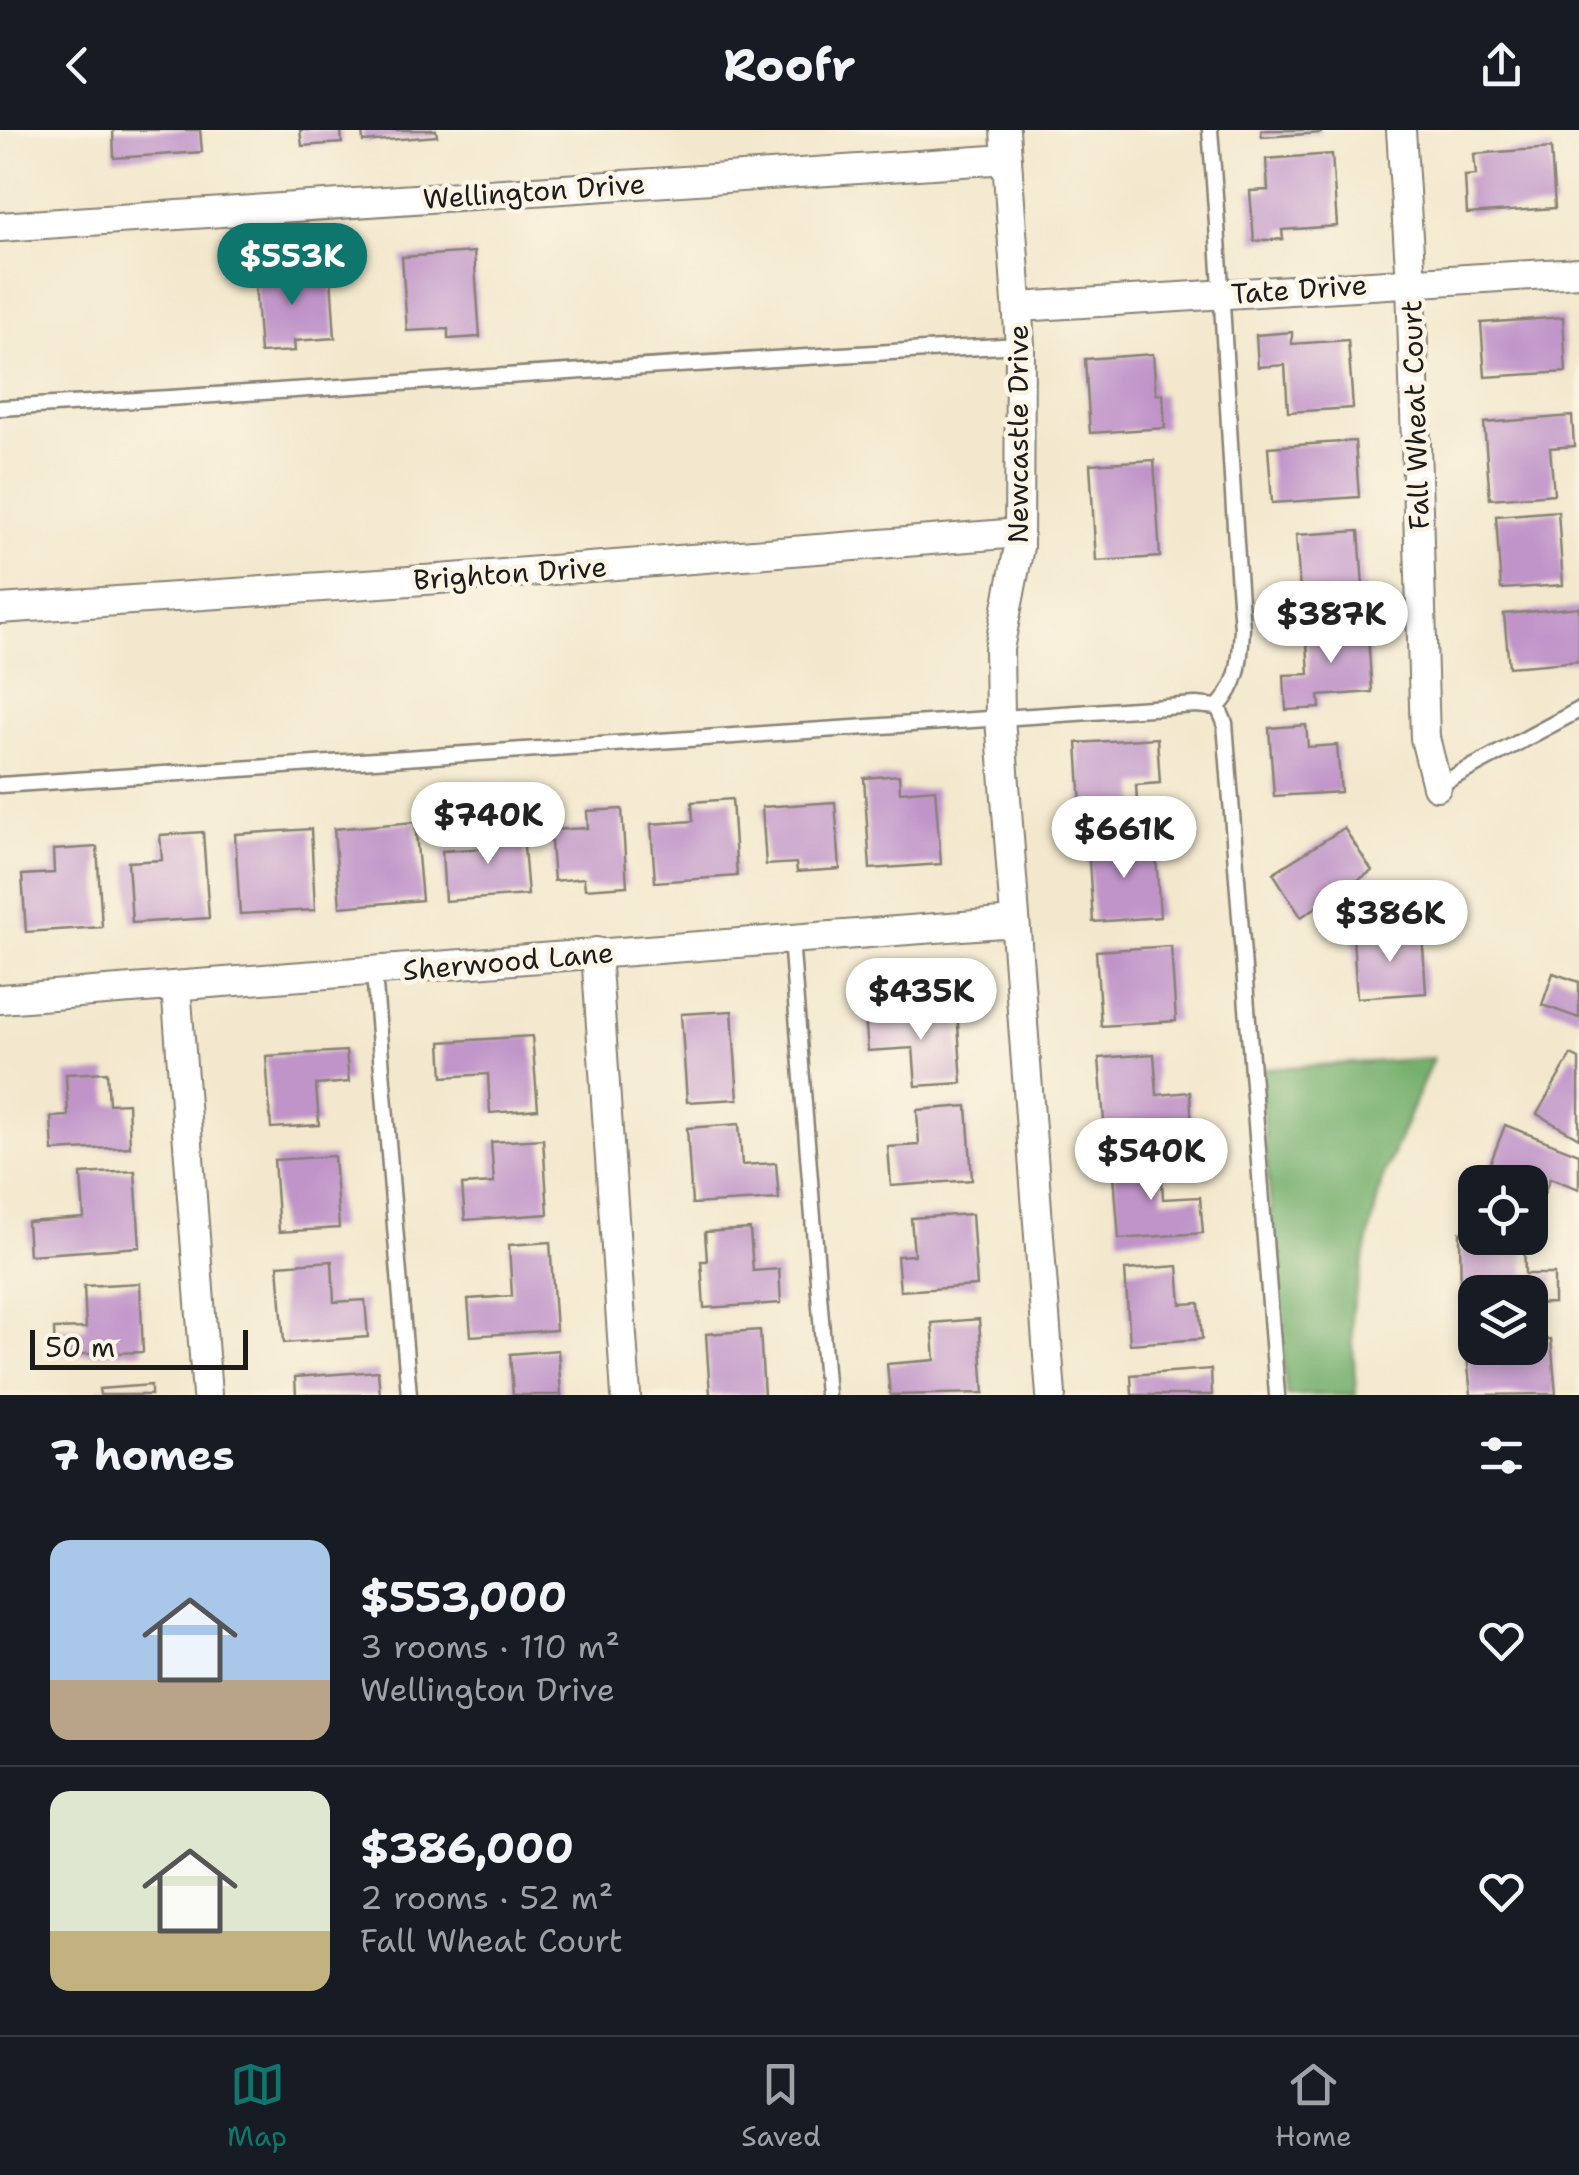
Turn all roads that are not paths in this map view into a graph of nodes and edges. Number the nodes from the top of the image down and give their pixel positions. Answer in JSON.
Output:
{"nodes":[{"id":1,"x":1006,"y":130,"type":"edge"},
{"id":2,"x":1210,"y":130,"type":"edge"},
{"id":3,"x":1400,"y":130,"type":"edge"},
{"id":4,"x":1008,"y":159,"type":"junction"},
{"id":5,"x":0,"y":226,"type":"edge"},
{"id":6,"x":1579,"y":272,"type":"edge"},
{"id":7,"x":1411,"y":282,"type":"junction"},
{"id":8,"x":1224,"y":294,"type":"junction"},
{"id":9,"x":1019,"y":307,"type":"junction"},
{"id":10,"x":1020,"y":345,"type":"junction"},
{"id":11,"x":0,"y":408,"type":"edge"},
{"id":12,"x":1019,"y":532,"type":"junction"},
{"id":13,"x":0,"y":609,"type":"edge"},
{"id":14,"x":1218,"y":707,"type":"junction"},
{"id":15,"x":1579,"y":710,"type":"edge"},
{"id":16,"x":1000,"y":718,"type":"junction"},
{"id":17,"x":0,"y":785,"type":"edge"},
{"id":18,"x":1436,"y":786,"type":"joint"},
{"id":19,"x":1015,"y":922,"type":"junction"},
{"id":20,"x":791,"y":938,"type":"junction"},
{"id":21,"x":596,"y":952,"type":"junction"},
{"id":22,"x":374,"y":972,"type":"junction"},
{"id":23,"x":176,"y":986,"type":"junction"},
{"id":24,"x":0,"y":999,"type":"edge"},
{"id":25,"x":206,"y":1395,"type":"edge"},
{"id":26,"x":409,"y":1395,"type":"edge"},
{"id":27,"x":626,"y":1395,"type":"edge"},
{"id":28,"x":827,"y":1395,"type":"edge"},
{"id":29,"x":1051,"y":1395,"type":"edge"},
{"id":30,"x":1277,"y":1395,"type":"edge"}],
"edges":[{"from":1,"to":4,"type":"street","name":"Newcastle Drive"},
{"from":2,"to":8,"type":"lane"},
{"from":3,"to":7,"type":"street","name":"Fall Wheat Court"},
{"from":4,"to":5,"type":"street","name":"Wellington Drive"},
{"from":4,"to":9,"type":"street","name":"Newcastle Drive"},
{"from":6,"to":7,"type":"street","name":"Tate Drive"},
{"from":7,"to":8,"type":"street","name":"Tate Drive"},
{"from":7,"to":18,"type":"street","name":"Fall Wheat Court"},
{"from":8,"to":9,"type":"street","name":"Tate Drive"},
{"from":8,"to":14,"type":"lane"},
{"from":9,"to":10,"type":"street","name":"Newcastle Drive"},
{"from":10,"to":11,"type":"lane"},
{"from":10,"to":12,"type":"street","name":"Newcastle Drive"},
{"from":12,"to":13,"type":"street","name":"Brighton Drive"},
{"from":12,"to":16,"type":"street","name":"Newcastle Drive"},
{"from":14,"to":16,"type":"lane"},
{"from":14,"to":30,"type":"lane"},
{"from":15,"to":18,"type":"lane"},
{"from":16,"to":17,"type":"lane"},
{"from":16,"to":19,"type":"street","name":"Newcastle Drive"},
{"from":19,"to":20,"type":"street","name":"Sherwood Lane"},
{"from":19,"to":29,"type":"street","name":"Newcastle Drive"},
{"from":20,"to":21,"type":"street","name":"Sherwood Lane"},
{"from":20,"to":28,"type":"lane"},
{"from":21,"to":22,"type":"street","name":"Sherwood Lane"},
{"from":21,"to":27,"type":"street"},
{"from":22,"to":23,"type":"street","name":"Sherwood Lane"},
{"from":22,"to":26,"type":"lane"},
{"from":23,"to":24,"type":"street","name":"Sherwood Lane"},
{"from":23,"to":25,"type":"street"}]}
